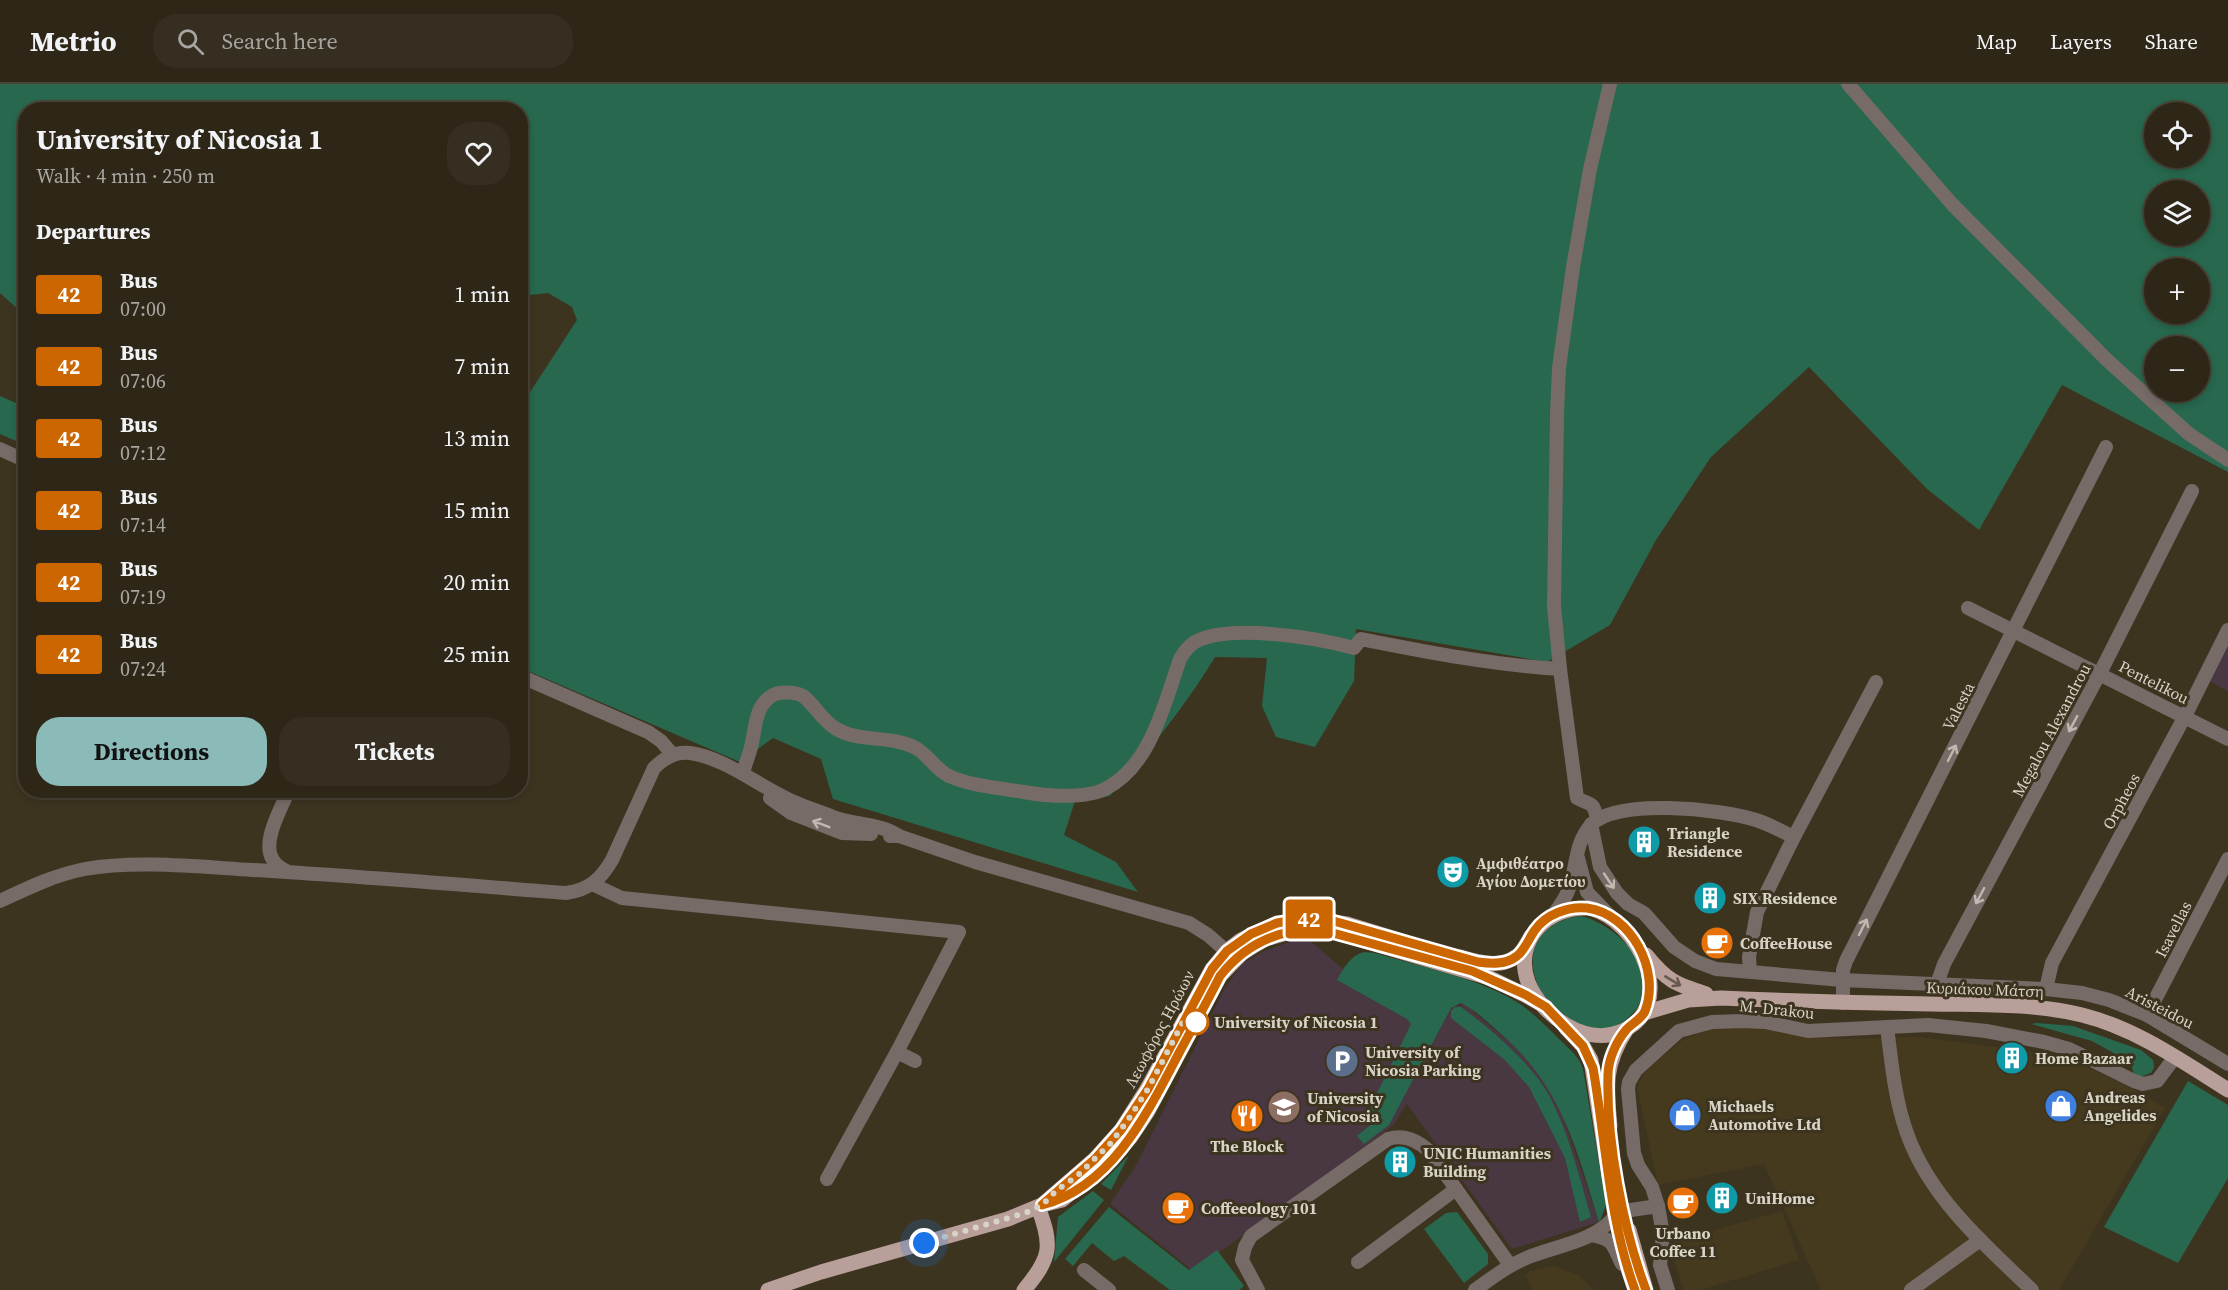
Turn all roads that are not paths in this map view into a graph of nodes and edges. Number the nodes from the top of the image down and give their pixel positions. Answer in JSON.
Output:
{"nodes":[{"id":1,"x":1610,"y":84,"type":"edge"},
{"id":2,"x":1848,"y":84,"type":"edge"},
{"id":3,"x":2106,"y":447,"type":"dead end"},
{"id":4,"x":0,"y":449,"type":"edge"},
{"id":5,"x":18,"y":457,"type":"edge"},
{"id":6,"x":2228,"y":460,"type":"edge"},
{"id":7,"x":2192,"y":491,"type":"dead end"},
{"id":8,"x":1968,"y":608,"type":"dead end"},
{"id":9,"x":2228,"y":630,"type":"edge"},
{"id":10,"x":2015,"y":631,"type":"junction"},
{"id":11,"x":1560,"y":669,"type":"junction"},
{"id":12,"x":2100,"y":673,"type":"junction"},
{"id":13,"x":528,"y":680,"type":"edge"},
{"id":14,"x":1876,"y":682,"type":"dead end"},
{"id":15,"x":2185,"y":716,"type":"junction"},
{"id":16,"x":2228,"y":739,"type":"edge"},
{"id":17,"x":673,"y":755,"type":"junction"},
{"id":18,"x":725,"y":766,"type":"junction"},
{"id":19,"x":743,"y":773,"type":"junction"},
{"id":20,"x":286,"y":798,"type":"edge"},
{"id":21,"x":1594,"y":821,"type":"junction"},
{"id":22,"x":898,"y":836,"type":"junction"},
{"id":23,"x":1794,"y":837,"type":"junction"},
{"id":24,"x":1577,"y":853,"type":"junction"},
{"id":25,"x":2228,"y":859,"type":"edge"},
{"id":26,"x":288,"y":872,"type":"junction"},
{"id":27,"x":592,"y":884,"type":"junction"},
{"id":28,"x":0,"y":901,"type":"edge"},
{"id":29,"x":1554,"y":914,"type":"junction"},
{"id":30,"x":1613,"y":919,"type":"junction"},
{"id":31,"x":1531,"y":936,"type":"junction"},
{"id":32,"x":1637,"y":944,"type":"junction"},
{"id":33,"x":1231,"y":955,"type":"junction"},
{"id":34,"x":1750,"y":972,"type":"junction"},
{"id":35,"x":1842,"y":980,"type":"junction"},
{"id":36,"x":1937,"y":984,"type":"junction"},
{"id":37,"x":2046,"y":989,"type":"junction"},
{"id":38,"x":1721,"y":998,"type":"junction"},
{"id":39,"x":1843,"y":1003,"type":"junction"},
{"id":40,"x":1546,"y":1007,"type":"junction"},
{"id":41,"x":1644,"y":1013,"type":"junction"},
{"id":42,"x":2147,"y":1015,"type":"junction"},
{"id":43,"x":1560,"y":1022,"type":"junction"},
{"id":44,"x":1887,"y":1027,"type":"junction"},
{"id":45,"x":1627,"y":1029,"type":"junction"},
{"id":46,"x":897,"y":1052,"type":"junction"},
{"id":47,"x":2175,"y":1057,"type":"junction"},
{"id":48,"x":915,"y":1061,"type":"dead end"},
{"id":49,"x":2228,"y":1064,"type":"edge"},
{"id":50,"x":2228,"y":1090,"type":"edge"},
{"id":51,"x":827,"y":1179,"type":"dead end"},
{"id":52,"x":1456,"y":1189,"type":"junction"},
{"id":53,"x":1040,"y":1206,"type":"junction"},
{"id":54,"x":1658,"y":1206,"type":"junction"},
{"id":55,"x":1619,"y":1214,"type":"junction"},
{"id":56,"x":1591,"y":1235,"type":"junction"},
{"id":57,"x":1980,"y":1240,"type":"junction"},
{"id":58,"x":1358,"y":1262,"type":"dead end"},
{"id":59,"x":1510,"y":1265,"type":"junction"},
{"id":60,"x":1628,"y":1269,"type":"junction"},
{"id":61,"x":1084,"y":1270,"type":"dead end"},
{"id":62,"x":768,"y":1290,"type":"edge"},
{"id":63,"x":1024,"y":1290,"type":"edge"},
{"id":64,"x":1109,"y":1290,"type":"edge"},
{"id":65,"x":1258,"y":1290,"type":"edge"},
{"id":66,"x":1475,"y":1290,"type":"edge"},
{"id":67,"x":1635,"y":1290,"type":"edge"},
{"id":68,"x":1646,"y":1290,"type":"edge"},
{"id":69,"x":1668,"y":1290,"type":"edge"},
{"id":70,"x":1911,"y":1290,"type":"edge"},
{"id":71,"x":2032,"y":1290,"type":"edge"}],
"edges":[{"from":1,"to":11,"type":"street"},
{"from":2,"to":6,"type":"street"},
{"from":3,"to":10,"type":"street","name":"Valesta"},
{"from":4,"to":5,"type":"street"},
{"from":7,"to":12,"type":"street","name":"Megalou Alexandrou"},
{"from":8,"to":10,"type":"street","name":"Pentelikou"},
{"from":9,"to":15,"type":"street","name":"Orpheos"},
{"from":10,"to":12,"type":"street","name":"Pentelikou"},
{"from":35,"to":10,"type":"street","name":"Valesta","one_way":true},
{"from":11,"to":19,"type":"street"},
{"from":11,"to":21,"type":"street"},
{"from":12,"to":15,"type":"street","name":"Pentelikou"},
{"from":12,"to":36,"type":"street","name":"Megalou Alexandrou","one_way":true},
{"from":13,"to":17,"type":"street"},
{"from":14,"to":23,"type":"street"},
{"from":15,"to":16,"type":"street","name":"Pentelikou"},
{"from":15,"to":37,"type":"street","name":"Orpheos"},
{"from":17,"to":18,"type":"street"},
{"from":17,"to":27,"type":"street"},
{"from":18,"to":19,"type":"street"},
{"from":22,"to":18,"type":"street","one_way":true},
{"from":19,"to":22,"type":"street"},
{"from":20,"to":26,"type":"street"},
{"from":21,"to":23,"type":"street"},
{"from":21,"to":24,"type":"street"},
{"from":21,"to":34,"type":"street","name":"Aristeidou","one_way":true},
{"from":22,"to":33,"type":"street"},
{"from":23,"to":34,"type":"street"},
{"from":24,"to":29,"type":"street"},
{"from":24,"to":30,"type":"street"},
{"from":25,"to":42,"type":"street","name":"Isavellas"},
{"from":26,"to":27,"type":"street"},
{"from":26,"to":28,"type":"street"},
{"from":27,"to":46,"type":"street"},
{"from":29,"to":30,"type":"main road"},
{"from":29,"to":31,"type":"main road"},
{"from":30,"to":32,"type":"main road"},
{"from":31,"to":33,"type":"main road","name":"Λεωφόρος Ηρώων"},
{"from":31,"to":40,"type":"main road"},
{"from":32,"to":38,"type":"main road","name":"Κυριάκου Μάτση","one_way":true},
{"from":32,"to":41,"type":"main road"},
{"from":33,"to":40,"type":"main road","name":"Λεωφόρος Ηρώων"},
{"from":33,"to":53,"type":"main road","name":"Λεωφόρος Ηρώων"},
{"from":34,"to":35,"type":"street","name":"Aristeidou"},
{"from":35,"to":36,"type":"street","name":"Aristeidou"},
{"from":35,"to":39,"type":"street"},
{"from":36,"to":37,"type":"street","name":"Aristeidou"},
{"from":37,"to":42,"type":"street","name":"Aristeidou"},
{"from":38,"to":39,"type":"main road","name":"Κυριάκου Μάτση"},
{"from":38,"to":41,"type":"main road","name":"Κυριάκου Μάτση"},
{"from":39,"to":47,"type":"main road","name":"Κυριάκου Μάτση"},
{"from":40,"to":43,"type":"main road"},
{"from":41,"to":45,"type":"main road"},
{"from":42,"to":49,"type":"street","name":"Aristeidou"},
{"from":43,"to":45,"type":"main road"},
{"from":43,"to":55,"type":"main road"},
{"from":44,"to":47,"type":"street","name":"M. Drakou"},
{"from":44,"to":54,"type":"street","name":"M. Drakou"},
{"from":44,"to":57,"type":"street"},
{"from":45,"to":55,"type":"main road"},
{"from":46,"to":48,"type":"street"},
{"from":46,"to":51,"type":"street"},
{"from":47,"to":50,"type":"main road","name":"Κυριάκου Μάτση"},
{"from":52,"to":58,"type":"street"},
{"from":52,"to":59,"type":"street"},
{"from":52,"to":65,"type":"street"},
{"from":53,"to":62,"type":"main road","name":"Λεωφόρος Ηρώων"},
{"from":53,"to":63,"type":"main road"},
{"from":54,"to":55,"type":"street"},
{"from":54,"to":69,"type":"street","name":"M. Drakou"},
{"from":55,"to":56,"type":"street"},
{"from":55,"to":60,"type":"main road"},
{"from":55,"to":68,"type":"main road"},
{"from":56,"to":59,"type":"street"},
{"from":56,"to":60,"type":"street"},
{"from":57,"to":70,"type":"street"},
{"from":57,"to":71,"type":"street"},
{"from":59,"to":66,"type":"street"},
{"from":60,"to":67,"type":"main road"},
{"from":61,"to":64,"type":"street"}]}
